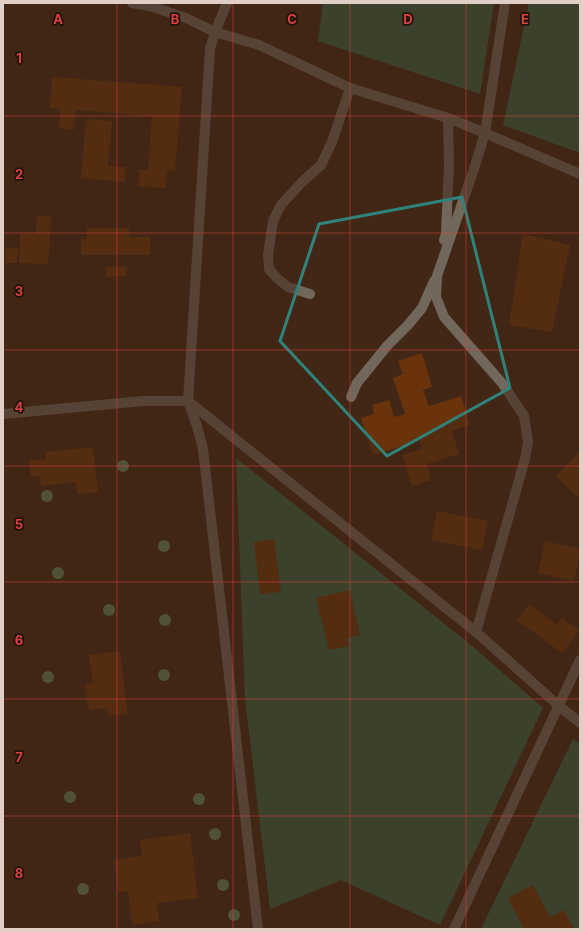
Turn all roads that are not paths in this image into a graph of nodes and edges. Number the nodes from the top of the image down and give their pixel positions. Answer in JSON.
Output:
{"nodes":[{"id":1,"x":132,"y":3,"type":"edge"},
{"id":2,"x":227,"y":3,"type":"edge"},
{"id":3,"x":505,"y":3,"type":"edge"},
{"id":4,"x":215,"y":32,"type":"junction"},
{"id":5,"x":350,"y":88,"type":"junction"},
{"id":6,"x":448,"y":118,"type":"junction"},
{"id":7,"x":485,"y":133,"type":"junction"},
{"id":8,"x":580,"y":174,"type":"edge"},
{"id":9,"x":436,"y":276,"type":"junction"},
{"id":10,"x":310,"y":294,"type":"dead end"},
{"id":11,"x":352,"y":397,"type":"dead end"},
{"id":12,"x":188,"y":401,"type":"junction"},
{"id":13,"x":3,"y":414,"type":"edge"},
{"id":14,"x":476,"y":632,"type":"junction"},
{"id":15,"x":580,"y":660,"type":"edge"},
{"id":16,"x":559,"y":706,"type":"junction"},
{"id":17,"x":580,"y":723,"type":"edge"},
{"id":18,"x":258,"y":929,"type":"edge"},
{"id":19,"x":454,"y":929,"type":"edge"}],
"edges":[{"from":1,"to":4,"type":"street"},
{"from":2,"to":4,"type":"street"},
{"from":3,"to":7,"type":"street"},
{"from":4,"to":5,"type":"street"},
{"from":4,"to":12,"type":"street"},
{"from":5,"to":6,"type":"street"},
{"from":5,"to":10,"type":"street"},
{"from":6,"to":7,"type":"street"},
{"from":6,"to":9,"type":"street"},
{"from":7,"to":8,"type":"street"},
{"from":7,"to":9,"type":"street"},
{"from":9,"to":11,"type":"street"},
{"from":9,"to":14,"type":"street"},
{"from":12,"to":13,"type":"street"},
{"from":12,"to":14,"type":"street"},
{"from":12,"to":18,"type":"street"},
{"from":14,"to":16,"type":"street"},
{"from":15,"to":16,"type":"street"},
{"from":16,"to":17,"type":"street"},
{"from":16,"to":19,"type":"street"}]}
